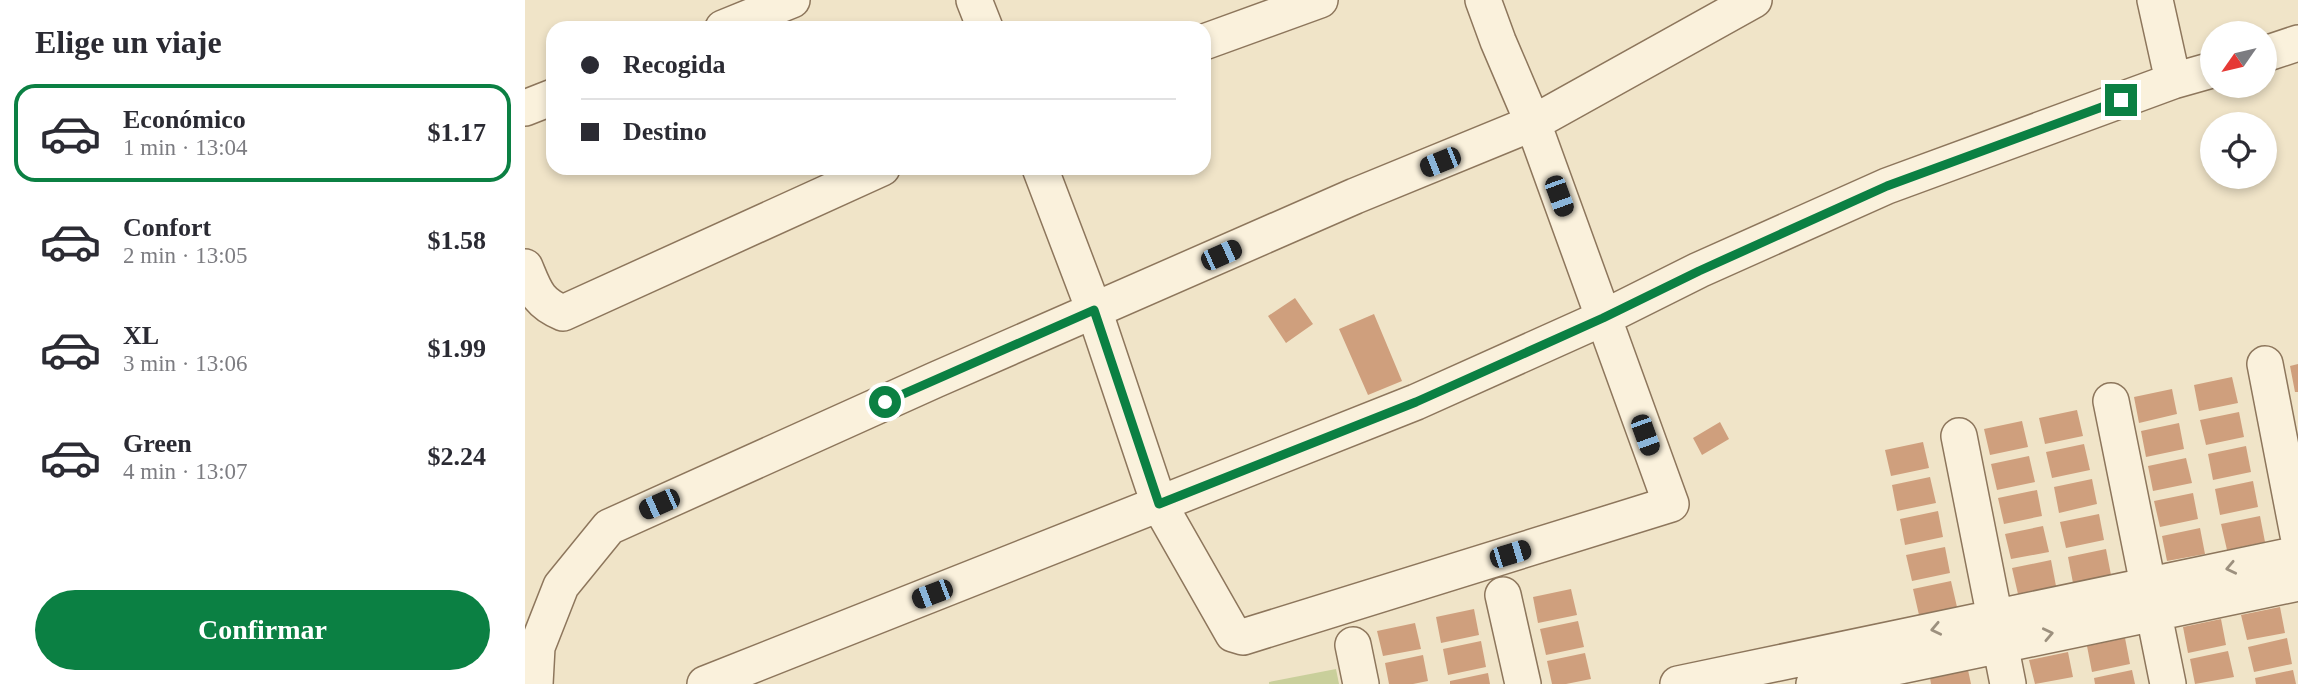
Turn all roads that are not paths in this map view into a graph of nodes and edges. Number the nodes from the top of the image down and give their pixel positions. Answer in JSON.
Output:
{"nodes":[{"id":1,"x":792,"y":0,"type":"edge"},
{"id":2,"x":974,"y":0,"type":"edge"},
{"id":3,"x":1320,"y":0,"type":"edge"},
{"id":4,"x":1483,"y":0,"type":"edge"},
{"id":5,"x":1754,"y":0,"type":"edge"},
{"id":6,"x":2155,"y":0,"type":"edge"},
{"id":7,"x":740,"y":21,"type":"edge"},
{"id":8,"x":982,"y":21,"type":"edge"},
{"id":9,"x":1211,"y":39,"type":"edge"},
{"id":10,"x":2298,"y":43,"type":"edge"},
{"id":11,"x":2277,"y":50,"type":"edge"},
{"id":12,"x":2200,"y":74,"type":"edge"},
{"id":13,"x":2173,"y":82,"type":"junction"},
{"id":14,"x":546,"y":100,"type":"edge"},
{"id":15,"x":525,"y":108,"type":"edge"},
{"id":16,"x":1533,"y":122,"type":"junction"},
{"id":17,"x":868,"y":175,"type":"edge"},
{"id":18,"x":1042,"y":175,"type":"edge"},
{"id":19,"x":525,"y":267,"type":"edge"},
{"id":20,"x":1094,"y":310,"type":"junction"},
{"id":21,"x":1603,"y":318,"type":"junction"},
{"id":22,"x":2265,"y":364,"type":"dead end"},
{"id":23,"x":2111,"y":401,"type":"dead end"},
{"id":24,"x":1959,"y":436,"type":"dead end"},
{"id":25,"x":1159,"y":504,"type":"junction"},
{"id":26,"x":2298,"y":535,"type":"edge"},
{"id":27,"x":2298,"y":554,"type":"edge"},
{"id":28,"x":2298,"y":583,"type":"edge"},
{"id":29,"x":1503,"y":595,"type":"dead end"},
{"id":30,"x":2152,"y":598,"type":"junction"},
{"id":31,"x":1997,"y":630,"type":"junction"},
{"id":32,"x":1353,"y":645,"type":"dead end"},
{"id":33,"x":1836,"y":674,"type":"edge"},
{"id":34,"x":535,"y":684,"type":"edge"},
{"id":35,"x":705,"y":684,"type":"edge"},
{"id":36,"x":1361,"y":684,"type":"edge"},
{"id":37,"x":1523,"y":684,"type":"edge"},
{"id":38,"x":1682,"y":684,"type":"edge"},
{"id":39,"x":2008,"y":684,"type":"edge"},
{"id":40,"x":2168,"y":684,"type":"edge"}],
"edges":[{"from":1,"to":7,"type":"street"},
{"from":2,"to":8,"type":"street"},
{"from":3,"to":9,"type":"street"},
{"from":4,"to":16,"type":"street"},
{"from":5,"to":16,"type":"street"},
{"from":6,"to":13,"type":"street"},
{"from":10,"to":11,"type":"street"},
{"from":12,"to":13,"type":"street"},
{"from":13,"to":21,"type":"street"},
{"from":14,"to":15,"type":"street"},
{"from":16,"to":20,"type":"street"},
{"from":16,"to":21,"type":"street"},
{"from":17,"to":19,"type":"street"},
{"from":18,"to":20,"type":"street"},
{"from":20,"to":25,"type":"street"},
{"from":20,"to":34,"type":"street"},
{"from":21,"to":25,"type":"street"},
{"from":21,"to":25,"type":"street"},
{"from":22,"to":26,"type":"street"},
{"from":23,"to":30,"type":"street"},
{"from":24,"to":31,"type":"street"},
{"from":25,"to":35,"type":"street"},
{"from":27,"to":30,"type":"street","one_way":true},
{"from":28,"to":30,"type":"street"},
{"from":29,"to":37,"type":"street"},
{"from":30,"to":31,"type":"street"},
{"from":30,"to":40,"type":"street"},
{"from":31,"to":33,"type":"street"},
{"from":31,"to":39,"type":"street"},
{"from":32,"to":36,"type":"street"},
{"from":33,"to":38,"type":"street"}]}
